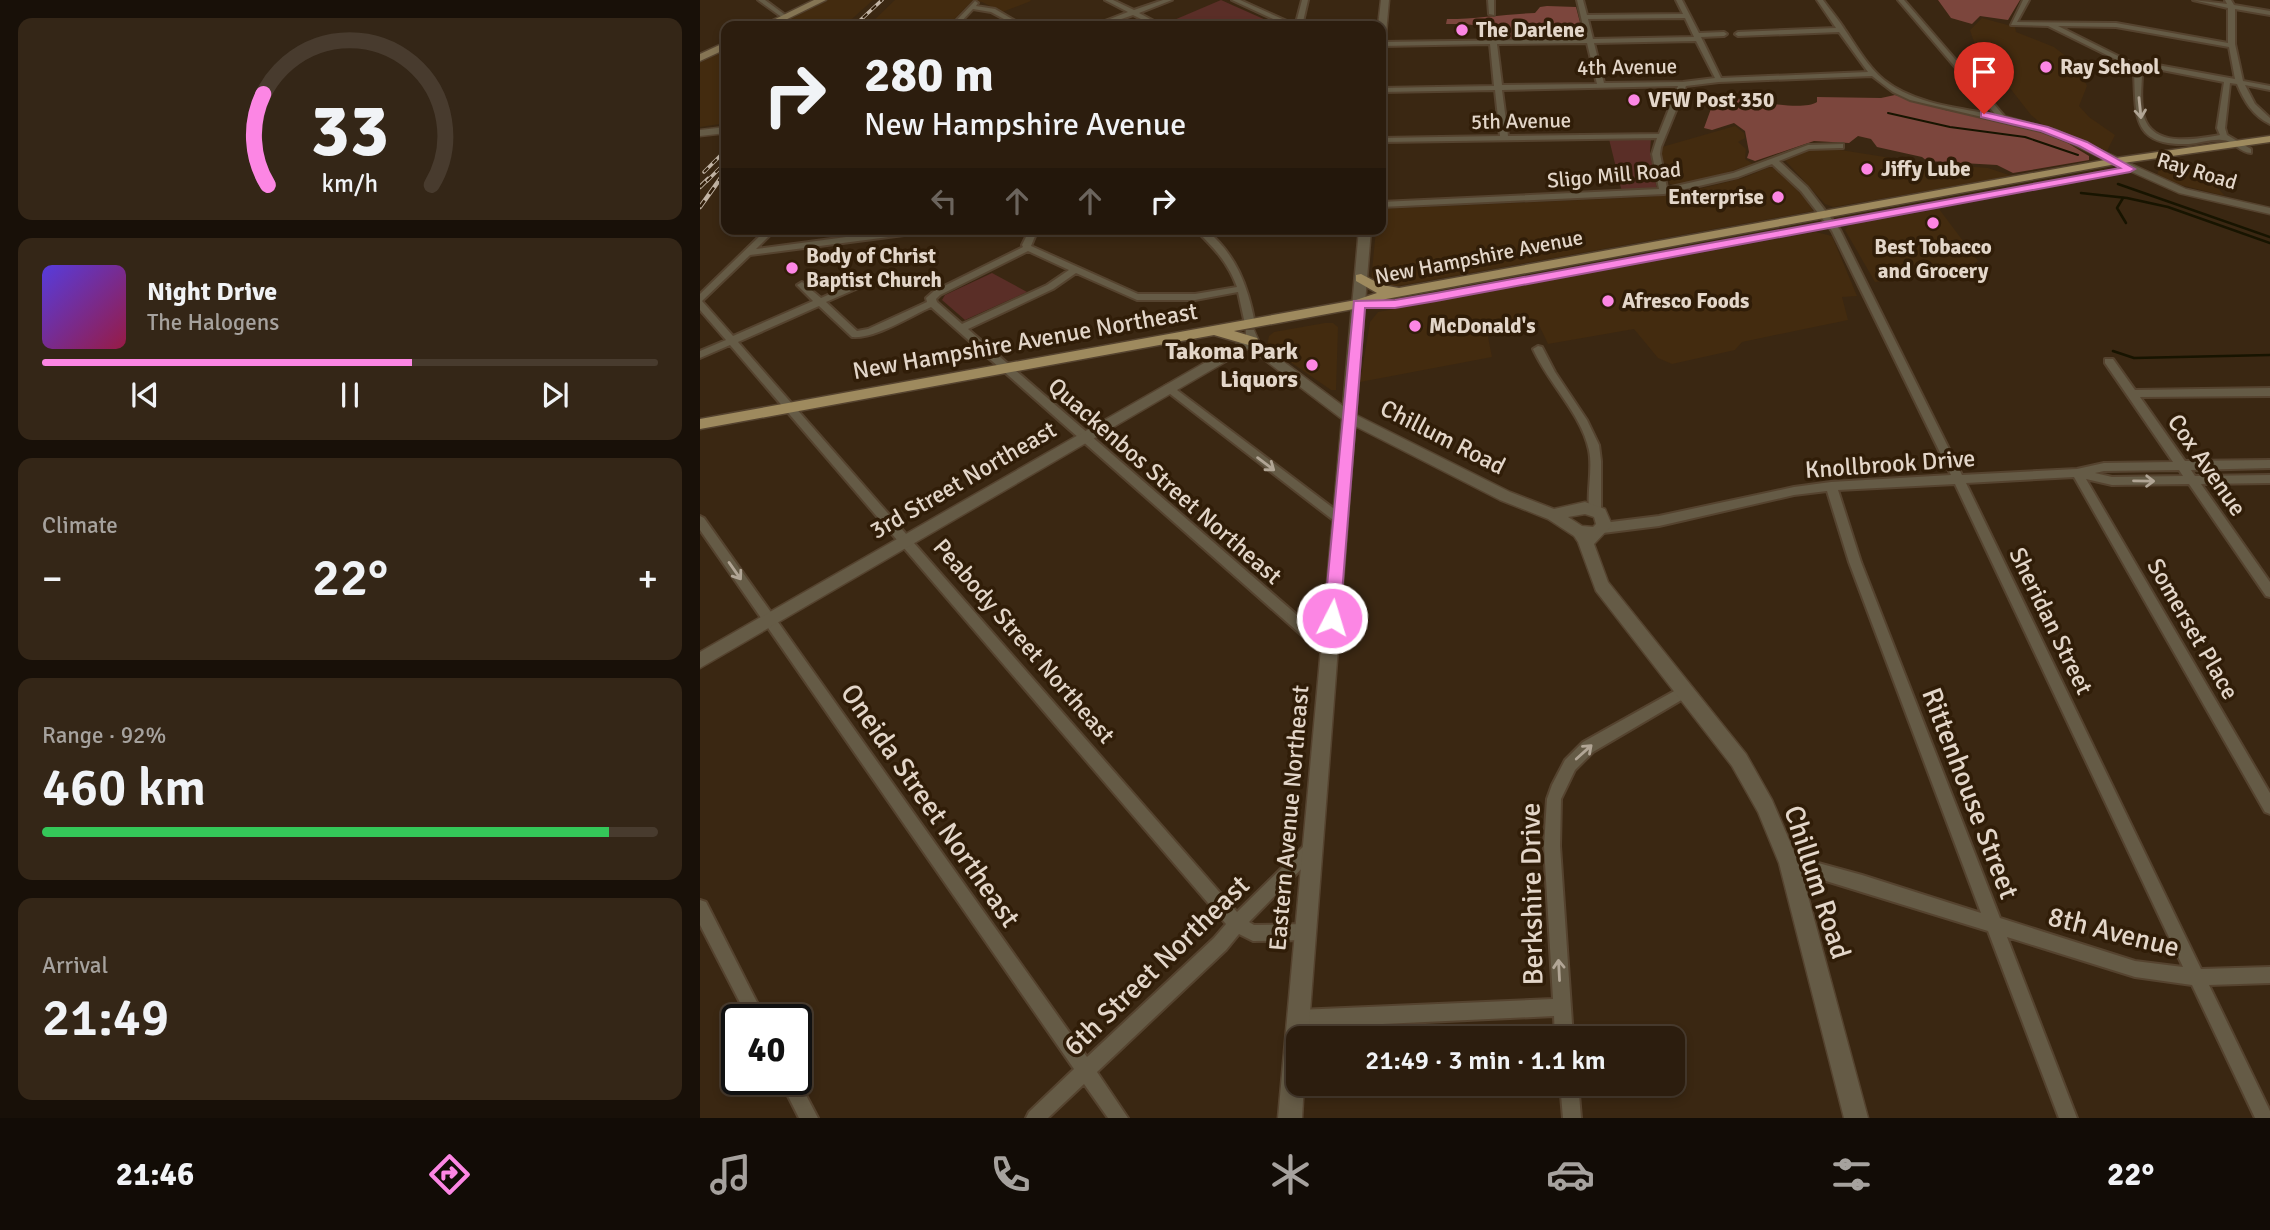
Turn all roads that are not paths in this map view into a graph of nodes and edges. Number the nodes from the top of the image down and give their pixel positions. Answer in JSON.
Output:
{"nodes":[{"id":1,"x":761,"y":0,"type":"edge"},
{"id":2,"x":821,"y":0,"type":"edge"},
{"id":3,"x":1108,"y":0,"type":"edge"},
{"id":4,"x":1169,"y":0,"type":"edge"},
{"id":5,"x":1235,"y":0,"type":"edge"},
{"id":6,"x":1305,"y":0,"type":"edge"},
{"id":7,"x":1385,"y":0,"type":"edge"},
{"id":8,"x":1491,"y":0,"type":"edge"},
{"id":9,"x":1580,"y":0,"type":"edge"},
{"id":10,"x":1679,"y":0,"type":"edge"},
{"id":11,"x":1819,"y":0,"type":"edge"},
{"id":12,"x":1901,"y":0,"type":"edge"},
{"id":13,"x":2026,"y":0,"type":"edge"},
{"id":14,"x":2196,"y":0,"type":"edge"},
{"id":15,"x":975,"y":3,"type":"edge"},
{"id":16,"x":2230,"y":3,"type":"edge"},
{"id":17,"x":1133,"y":13,"type":"junction"},
{"id":18,"x":2270,"y":13,"type":"edge"},
{"id":19,"x":1492,"y":14,"type":"dead end"},
{"id":20,"x":1687,"y":16,"type":"junction"},
{"id":21,"x":785,"y":17,"type":"junction"},
{"id":22,"x":1584,"y":17,"type":"junction"},
{"id":23,"x":777,"y":21,"type":"edge"},
{"id":24,"x":959,"y":21,"type":"edge"},
{"id":25,"x":1012,"y":21,"type":"edge"},
{"id":26,"x":1110,"y":21,"type":"edge"},
{"id":27,"x":1150,"y":21,"type":"edge"},
{"id":28,"x":1282,"y":21,"type":"edge"},
{"id":29,"x":1300,"y":21,"type":"edge"},
{"id":30,"x":1383,"y":21,"type":"edge"},
{"id":31,"x":2048,"y":24,"type":"junction"},
{"id":32,"x":1842,"y":30,"type":"junction"},
{"id":33,"x":1724,"y":34,"type":"dead end"},
{"id":34,"x":1738,"y":34,"type":"dead end"},
{"id":35,"x":1698,"y":37,"type":"junction"},
{"id":36,"x":1590,"y":41,"type":"junction"},
{"id":37,"x":1493,"y":43,"type":"junction"},
{"id":38,"x":1386,"y":44,"type":"edge"},
{"id":39,"x":2233,"y":46,"type":"junction"},
{"id":40,"x":721,"y":48,"type":"edge"},
{"id":41,"x":700,"y":58,"type":"edge"},
{"id":42,"x":2131,"y":65,"type":"junction"},
{"id":43,"x":1875,"y":74,"type":"junction"},
{"id":44,"x":1719,"y":80,"type":"junction"},
{"id":45,"x":2227,"y":82,"type":"junction"},
{"id":46,"x":1683,"y":84,"type":"junction"},
{"id":47,"x":2241,"y":84,"type":"junction"},
{"id":48,"x":1601,"y":86,"type":"junction"},
{"id":49,"x":1498,"y":87,"type":"junction"},
{"id":50,"x":2270,"y":88,"type":"edge"},
{"id":51,"x":1386,"y":90,"type":"edge"},
{"id":52,"x":2003,"y":118,"type":"junction"},
{"id":53,"x":2270,"y":122,"type":"edge"},
{"id":54,"x":721,"y":128,"type":"edge"},
{"id":55,"x":700,"y":131,"type":"edge"},
{"id":56,"x":1662,"y":136,"type":"junction"},
{"id":57,"x":1504,"y":138,"type":"junction"},
{"id":58,"x":2270,"y":139,"type":"edge"},
{"id":59,"x":1386,"y":140,"type":"edge"},
{"id":60,"x":2231,"y":140,"type":"junction"},
{"id":61,"x":1840,"y":146,"type":"dead end"},
{"id":62,"x":2270,"y":148,"type":"edge"},
{"id":63,"x":2248,"y":151,"type":"junction"},
{"id":64,"x":1773,"y":160,"type":"junction"},
{"id":65,"x":2116,"y":161,"type":"junction"},
{"id":66,"x":2130,"y":169,"type":"junction"},
{"id":67,"x":1664,"y":191,"type":"junction"},
{"id":68,"x":1386,"y":205,"type":"edge"},
{"id":69,"x":2270,"y":211,"type":"edge"},
{"id":70,"x":1829,"y":219,"type":"junction"},
{"id":71,"x":766,"y":235,"type":"edge"},
{"id":72,"x":882,"y":235,"type":"edge"},
{"id":73,"x":1031,"y":235,"type":"edge"},
{"id":74,"x":1206,"y":235,"type":"edge"},
{"id":75,"x":1365,"y":235,"type":"edge"},
{"id":76,"x":1028,"y":248,"type":"junction"},
{"id":77,"x":748,"y":253,"type":"junction"},
{"id":78,"x":1076,"y":270,"type":"junction"},
{"id":79,"x":1361,"y":278,"type":"junction"},
{"id":80,"x":862,"y":283,"type":"dead end"},
{"id":81,"x":802,"y":285,"type":"dead end"},
{"id":82,"x":1242,"y":289,"type":"junction"},
{"id":83,"x":1402,"y":291,"type":"junction"},
{"id":84,"x":1382,"y":300,"type":"junction"},
{"id":85,"x":700,"y":301,"type":"edge"},
{"id":86,"x":819,"y":302,"type":"junction"},
{"id":87,"x":932,"y":303,"type":"junction"},
{"id":88,"x":1359,"y":304,"type":"junction"},
{"id":89,"x":1250,"y":324,"type":"junction"},
{"id":90,"x":961,"y":329,"type":"junction"},
{"id":91,"x":1214,"y":330,"type":"junction"},
{"id":92,"x":731,"y":341,"type":"junction"},
{"id":93,"x":1252,"y":341,"type":"junction"},
{"id":94,"x":1538,"y":349,"type":"dead end"},
{"id":95,"x":700,"y":355,"type":"edge"},
{"id":96,"x":990,"y":356,"type":"junction"},
{"id":97,"x":2109,"y":361,"type":"dead end"},
{"id":98,"x":1006,"y":369,"type":"junction"},
{"id":99,"x":977,"y":373,"type":"junction"},
{"id":100,"x":1170,"y":388,"type":"junction"},
{"id":101,"x":2270,"y":391,"type":"edge"},
{"id":102,"x":2133,"y":394,"type":"junction"},
{"id":103,"x":789,"y":408,"type":"junction"},
{"id":104,"x":1349,"y":417,"type":"junction"},
{"id":105,"x":700,"y":424,"type":"edge"},
{"id":106,"x":1084,"y":438,"type":"junction"},
{"id":107,"x":2270,"y":464,"type":"edge"},
{"id":108,"x":2180,"y":465,"type":"junction"},
{"id":109,"x":2077,"y":473,"type":"junction"},
{"id":110,"x":2270,"y":479,"type":"edge"},
{"id":111,"x":1959,"y":481,"type":"junction"},
{"id":112,"x":2193,"y":482,"type":"junction"},
{"id":113,"x":1831,"y":486,"type":"junction"},
{"id":114,"x":1340,"y":520,"type":"junction"},
{"id":115,"x":700,"y":521,"type":"edge"},
{"id":116,"x":1588,"y":521,"type":"junction"},
{"id":117,"x":905,"y":542,"type":"junction"},
{"id":118,"x":2270,"y":592,"type":"edge"},
{"id":119,"x":770,"y":621,"type":"junction"},
{"id":120,"x":1329,"y":651,"type":"junction"},
{"id":121,"x":700,"y":662,"type":"edge"},
{"id":122,"x":1685,"y":691,"type":"junction"},
{"id":123,"x":2270,"y":807,"type":"edge"},
{"id":124,"x":1312,"y":848,"type":"junction"},
{"id":125,"x":1789,"y":863,"type":"junction"},
{"id":126,"x":700,"y":908,"type":"edge"},
{"id":127,"x":1237,"y":923,"type":"junction"},
{"id":128,"x":1995,"y":927,"type":"junction"},
{"id":129,"x":1306,"y":932,"type":"junction"},
{"id":130,"x":706,"y":937,"type":"edge"},
{"id":131,"x":2270,"y":975,"type":"edge"},
{"id":132,"x":2196,"y":978,"type":"junction"},
{"id":133,"x":748,"y":1004,"type":"edge"},
{"id":134,"x":1561,"y":1007,"type":"junction"},
{"id":135,"x":1298,"y":1019,"type":"junction"},
{"id":136,"x":1563,"y":1026,"type":"edge"},
{"id":137,"x":1085,"y":1071,"type":"junction"},
{"id":138,"x":797,"y":1095,"type":"edge"},
{"id":139,"x":1570,"y":1096,"type":"edge"},
{"id":140,"x":809,"y":1118,"type":"edge"},
{"id":141,"x":1035,"y":1118,"type":"edge"},
{"id":142,"x":1119,"y":1118,"type":"edge"},
{"id":143,"x":1290,"y":1118,"type":"edge"},
{"id":144,"x":1572,"y":1118,"type":"edge"},
{"id":145,"x":1857,"y":1118,"type":"edge"},
{"id":146,"x":2068,"y":1118,"type":"edge"},
{"id":147,"x":2264,"y":1118,"type":"edge"}],
"edges":[{"from":1,"to":21,"type":"street"},
{"from":2,"to":21,"type":"main road"},
{"from":3,"to":17,"type":"street"},
{"from":4,"to":17,"type":"street"},
{"from":5,"to":28,"type":"street"},
{"from":6,"to":29,"type":"street"},
{"from":7,"to":30,"type":"street"},
{"from":8,"to":19,"type":"street"},
{"from":9,"to":22,"type":"street"},
{"from":10,"to":20,"type":"street"},
{"from":11,"to":32,"type":"street"},
{"from":12,"to":52,"type":"street"},
{"from":13,"to":31,"type":"street"},
{"from":14,"to":16,"type":"street"},
{"from":15,"to":24,"type":"street"},
{"from":15,"to":25,"type":"street"},
{"from":16,"to":18,"type":"street"},
{"from":16,"to":39,"type":"street"},
{"from":17,"to":26,"type":"street"},
{"from":17,"to":27,"type":"street"},
{"from":20,"to":22,"type":"street"},
{"from":20,"to":35,"type":"street"},
{"from":21,"to":23,"type":"main road"},
{"from":22,"to":36,"type":"street"},
{"from":31,"to":39,"type":"street"},
{"from":31,"to":42,"type":"street"},
{"from":32,"to":34,"type":"street"},
{"from":32,"to":43,"type":"street"},
{"from":33,"to":35,"type":"street"},
{"from":35,"to":36,"type":"street"},
{"from":35,"to":44,"type":"street"},
{"from":36,"to":37,"type":"street"},
{"from":36,"to":48,"type":"street"},
{"from":37,"to":38,"type":"street"},
{"from":37,"to":49,"type":"street"},
{"from":39,"to":47,"type":"street"},
{"from":40,"to":41,"type":"main road"},
{"from":42,"to":45,"type":"street"},
{"from":42,"to":60,"type":"street","one_way":true},
{"from":43,"to":44,"type":"street","name":"4th Avenue"},
{"from":43,"to":52,"type":"street"},
{"from":44,"to":46,"type":"street","name":"4th Avenue"},
{"from":45,"to":47,"type":"street"},
{"from":45,"to":60,"type":"street"},
{"from":46,"to":48,"type":"street","name":"4th Avenue"},
{"from":46,"to":56,"type":"street"},
{"from":47,"to":50,"type":"street"},
{"from":47,"to":53,"type":"street"},
{"from":48,"to":49,"type":"street","name":"4th Avenue"},
{"from":49,"to":51,"type":"street","name":"4th Avenue"},
{"from":49,"to":57,"type":"street"},
{"from":52,"to":65,"type":"street"},
{"from":54,"to":55,"type":"street"},
{"from":56,"to":57,"type":"street","name":"5th Avenue"},
{"from":56,"to":67,"type":"street"},
{"from":57,"to":59,"type":"street","name":"5th Avenue"},
{"from":58,"to":60,"type":"main road","name":"New Hampshire Avenue"},
{"from":60,"to":63,"type":"street"},
{"from":60,"to":65,"type":"main road","name":"New Hampshire Avenue"},
{"from":61,"to":64,"type":"street","name":"Sligo Mill Road"},
{"from":62,"to":63,"type":"main road","name":"New Hampshire Avenue"},
{"from":63,"to":66,"type":"main road","name":"New Hampshire Avenue"},
{"from":64,"to":67,"type":"street","name":"Sligo Mill Road"},
{"from":64,"to":70,"type":"street","name":"Sheridan Street"},
{"from":65,"to":66,"type":"street","name":"Ray Road"},
{"from":65,"to":70,"type":"main road","name":"New Hampshire Avenue"},
{"from":66,"to":69,"type":"street","name":"Ray Road"},
{"from":66,"to":70,"type":"main road","name":"New Hampshire Avenue"},
{"from":67,"to":68,"type":"street","name":"Sligo Mill Road"},
{"from":70,"to":83,"type":"main road","name":"New Hampshire Avenue"},
{"from":70,"to":84,"type":"main road","name":"New Hampshire Avenue"},
{"from":70,"to":111,"type":"street","name":"Sheridan Street"},
{"from":71,"to":77,"type":"street"},
{"from":72,"to":77,"type":"street"},
{"from":73,"to":76,"type":"street"},
{"from":74,"to":82,"type":"street"},
{"from":75,"to":79,"type":"street","name":"Eastern Avenue Northeast"},
{"from":76,"to":78,"type":"street"},
{"from":76,"to":87,"type":"street"},
{"from":77,"to":85,"type":"street"},
{"from":78,"to":82,"type":"street"},
{"from":78,"to":90,"type":"street"},
{"from":79,"to":83,"type":"main road"},
{"from":79,"to":88,"type":"street","name":"Eastern Avenue Northeast"},
{"from":80,"to":86,"type":"street"},
{"from":81,"to":86,"type":"street"},
{"from":82,"to":89,"type":"street"},
{"from":83,"to":84,"type":"main road","name":"New Hampshire Avenue"},
{"from":84,"to":88,"type":"main road","name":"New Hampshire Avenue"},
{"from":85,"to":92,"type":"street","name":"Peabody Street Northeast"},
{"from":86,"to":87,"type":"street"},
{"from":86,"to":92,"type":"street"},
{"from":87,"to":90,"type":"street","name":"Quackenbos Street Northeast"},
{"from":88,"to":89,"type":"main road","name":"New Hampshire Avenue Northeast"},
{"from":88,"to":104,"type":"street","name":"Eastern Avenue Northeast"},
{"from":89,"to":91,"type":"main road","name":"New Hampshire Avenue Northeast"},
{"from":89,"to":93,"type":"street"},
{"from":90,"to":96,"type":"street","name":"Quackenbos Street Northeast"},
{"from":91,"to":93,"type":"main road"},
{"from":91,"to":98,"type":"main road","name":"New Hampshire Avenue Northeast"},
{"from":92,"to":95,"type":"street"},
{"from":92,"to":103,"type":"street","name":"Peabody Street Northeast"},
{"from":93,"to":100,"type":"street","name":"3rd Street Northeast"},
{"from":93,"to":104,"type":"street","name":"Chillum Road"},
{"from":94,"to":116,"type":"street"},
{"from":96,"to":98,"type":"street","name":"Quackenbos Street Northeast"},
{"from":96,"to":99,"type":"street"},
{"from":97,"to":102,"type":"street","name":"Cox Avenue"},
{"from":98,"to":99,"type":"main road","name":"New Hampshire Avenue Northeast"},
{"from":98,"to":106,"type":"street","name":"Quackenbos Street Northeast"},
{"from":99,"to":103,"type":"main road","name":"New Hampshire Avenue Northeast"},
{"from":100,"to":106,"type":"street","name":"3rd Street Northeast"},
{"from":100,"to":114,"type":"street","one_way":true},
{"from":101,"to":102,"type":"street"},
{"from":102,"to":108,"type":"street","name":"Cox Avenue"},
{"from":103,"to":105,"type":"main road","name":"New Hampshire Avenue Northeast"},
{"from":103,"to":117,"type":"street","name":"Peabody Street Northeast"},
{"from":104,"to":114,"type":"street","name":"Eastern Avenue Northeast"},
{"from":104,"to":116,"type":"street","name":"Chillum Road"},
{"from":106,"to":117,"type":"street","name":"3rd Street Northeast"},
{"from":106,"to":120,"type":"street","name":"Quackenbos Street Northeast"},
{"from":107,"to":108,"type":"street","name":"Knollbrook Drive"},
{"from":108,"to":109,"type":"street","name":"Knollbrook Drive"},
{"from":108,"to":112,"type":"street","name":"Cox Avenue"},
{"from":109,"to":111,"type":"street","name":"Knollbrook Drive"},
{"from":109,"to":112,"type":"street","name":"Knollbrook Drive","one_way":true},
{"from":109,"to":123,"type":"street","name":"Somerset Place"},
{"from":110,"to":112,"type":"street","name":"Knollbrook Drive"},
{"from":111,"to":113,"type":"street","name":"Knollbrook Drive"},
{"from":111,"to":132,"type":"street","name":"Sheridan Street"},
{"from":112,"to":118,"type":"street","name":"Cox Avenue"},
{"from":113,"to":116,"type":"street","name":"Knollbrook Drive"},
{"from":113,"to":128,"type":"street","name":"Rittenhouse Street"},
{"from":114,"to":120,"type":"street","name":"Eastern Avenue Northeast"},
{"from":115,"to":119,"type":"street","name":"Oneida Street Northeast","one_way":true},
{"from":116,"to":122,"type":"street","name":"Chillum Road"},
{"from":117,"to":119,"type":"street","name":"3rd Street Northeast"},
{"from":117,"to":127,"type":"street","name":"Peabody Street Northeast"},
{"from":119,"to":121,"type":"street","name":"3rd Street Northeast"},
{"from":119,"to":137,"type":"street","name":"Oneida Street Northeast"},
{"from":120,"to":124,"type":"street","name":"Eastern Avenue Northeast"},
{"from":122,"to":125,"type":"street","name":"Chillum Road"},
{"from":134,"to":122,"type":"street","name":"Berkshire Drive","one_way":true},
{"from":124,"to":127,"type":"street","name":"6th Street Northeast"},
{"from":124,"to":129,"type":"street","name":"Eastern Avenue Northeast"},
{"from":125,"to":128,"type":"street","name":"8th Avenue"},
{"from":125,"to":145,"type":"street","name":"Chillum Road"},
{"from":126,"to":130,"type":"street"},
{"from":127,"to":129,"type":"street"},
{"from":127,"to":137,"type":"street","name":"6th Street Northeast"},
{"from":128,"to":132,"type":"street","name":"8th Avenue"},
{"from":128,"to":146,"type":"street","name":"Rittenhouse Street"},
{"from":129,"to":135,"type":"street","name":"Eastern Avenue Northeast"},
{"from":130,"to":133,"type":"street"},
{"from":131,"to":132,"type":"street","name":"8th Avenue"},
{"from":132,"to":147,"type":"street","name":"Sheridan Street"},
{"from":134,"to":135,"type":"street"},
{"from":134,"to":136,"type":"street","name":"Berkshire Drive"},
{"from":135,"to":143,"type":"street","name":"Eastern Avenue Northeast"},
{"from":137,"to":141,"type":"street","name":"6th Street Northeast"},
{"from":137,"to":142,"type":"street","name":"Oneida Street Northeast"},
{"from":138,"to":140,"type":"street"},
{"from":139,"to":144,"type":"street"}]}
